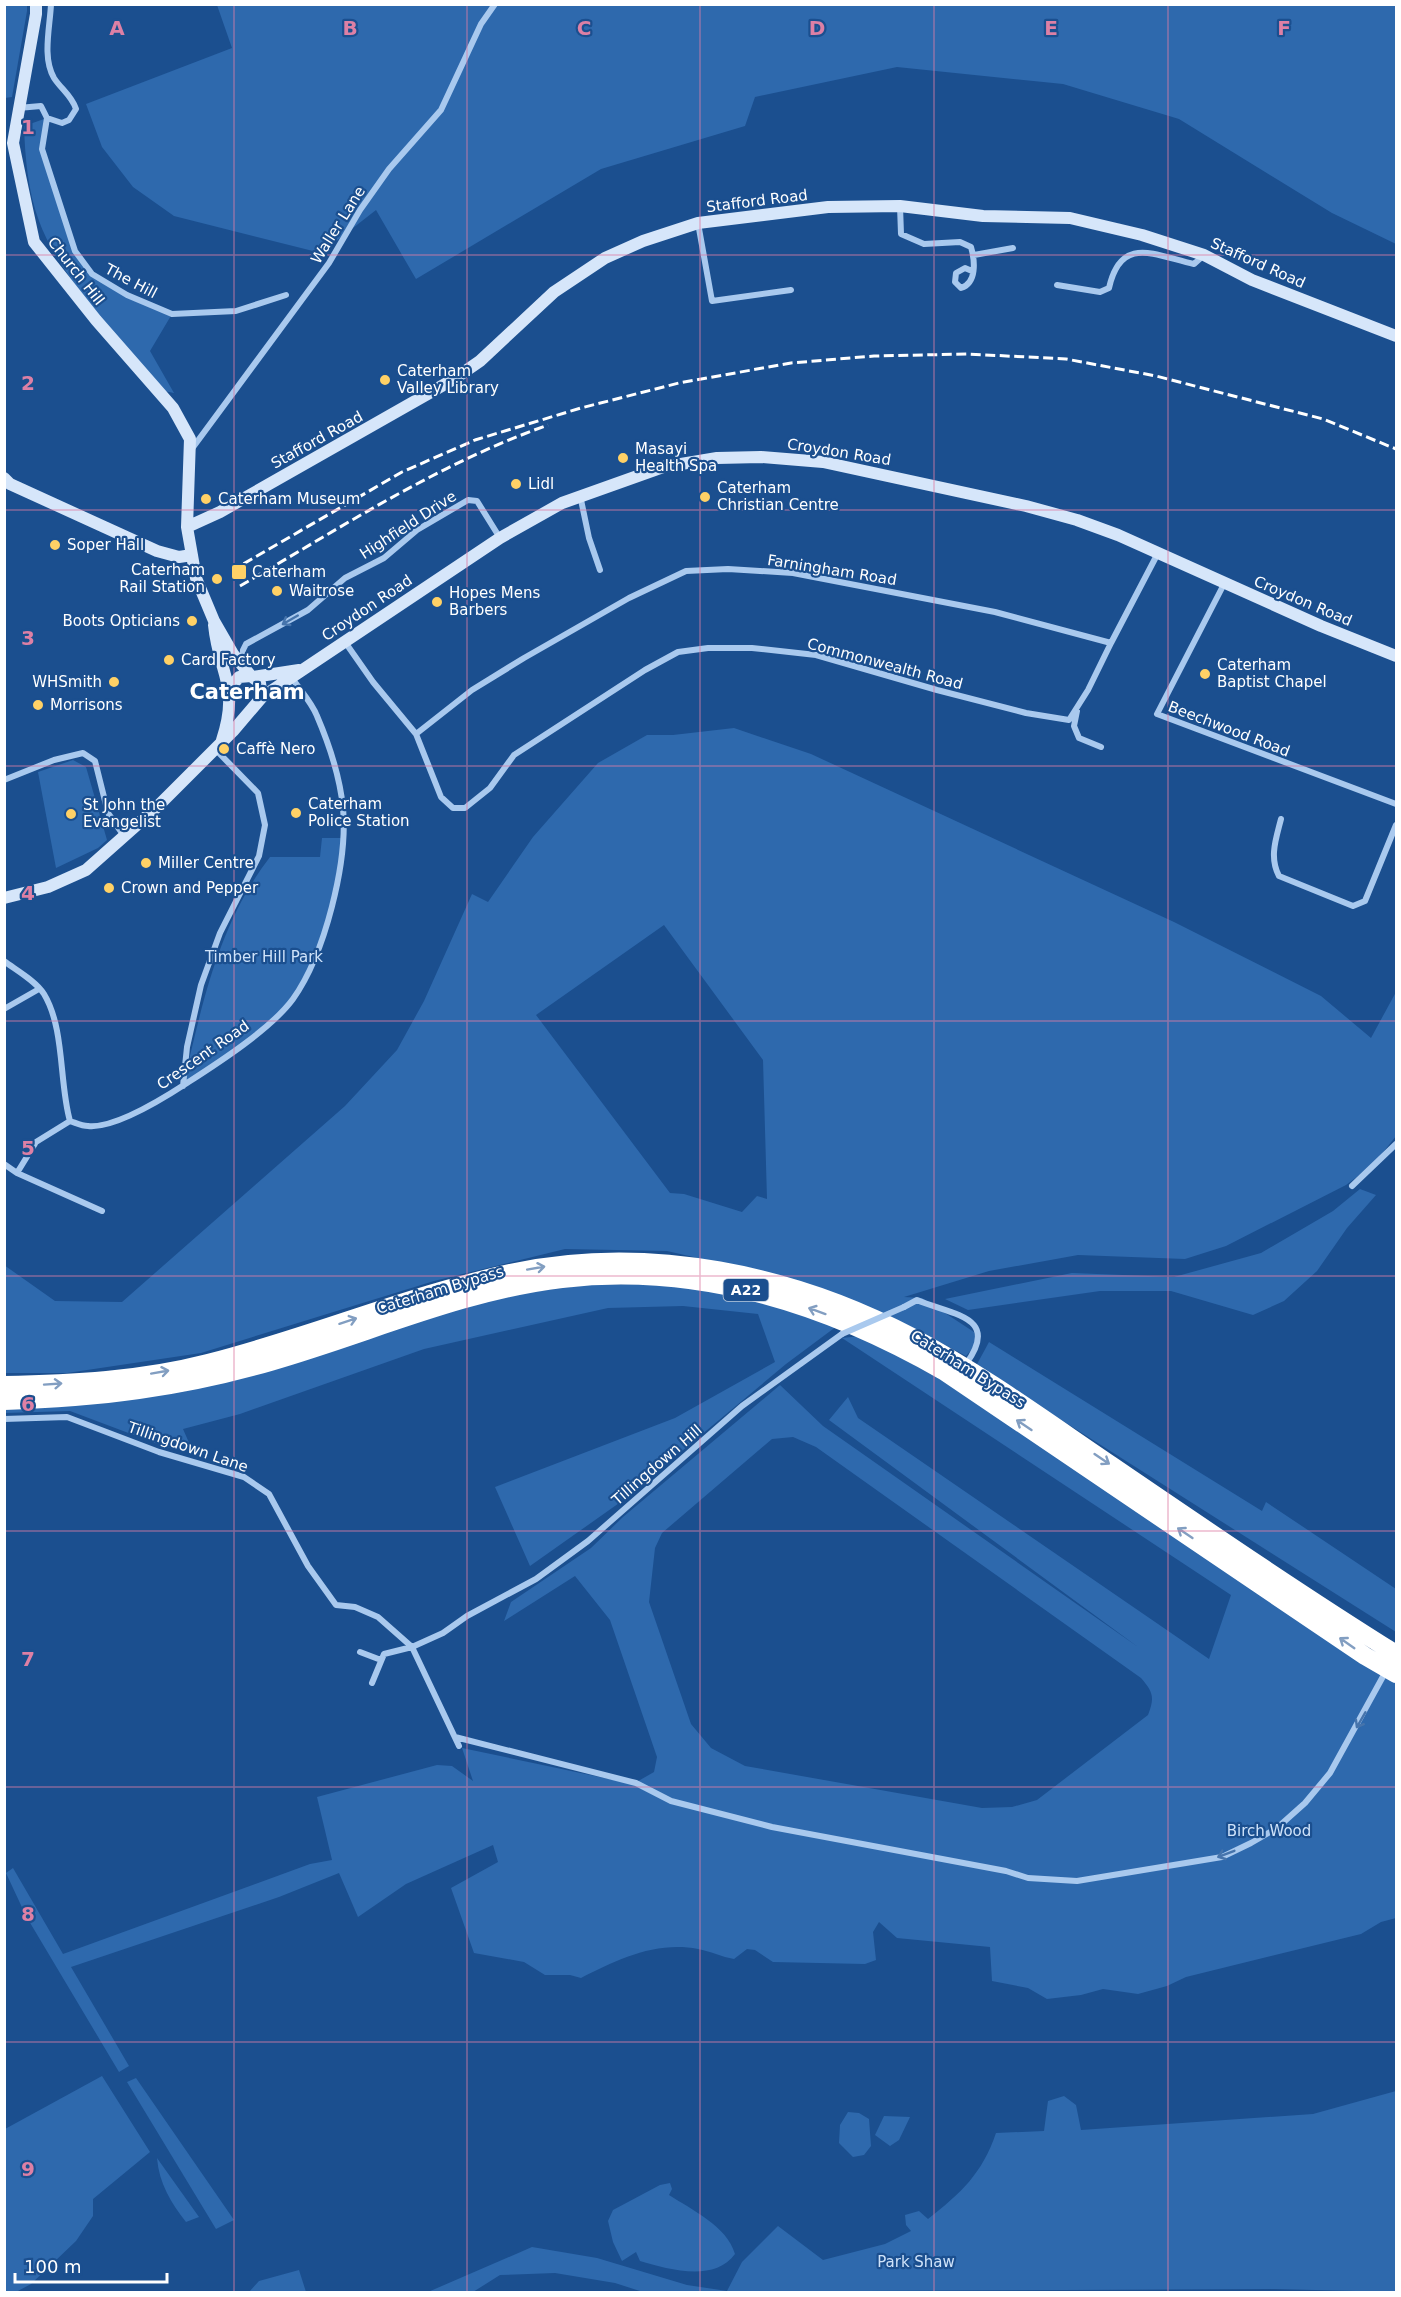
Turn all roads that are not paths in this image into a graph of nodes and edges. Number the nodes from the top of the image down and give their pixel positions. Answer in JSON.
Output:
{"nodes":[{"id":1,"x":36,"y":4,"type":"edge"},
{"id":2,"x":51,"y":4,"type":"edge"},
{"id":3,"x":495,"y":4,"type":"edge"},
{"id":4,"x":17,"y":108,"type":"junction"},
{"id":5,"x":47,"y":118,"type":"junction"},
{"id":6,"x":900,"y":206,"type":"junction"},
{"id":7,"x":698,"y":223,"type":"junction"},
{"id":8,"x":1013,"y":248,"type":"dead end"},
{"id":9,"x":974,"y":255,"type":"junction"},
{"id":10,"x":1204,"y":255,"type":"junction"},
{"id":11,"x":972,"y":271,"type":"dead end"},
{"id":12,"x":1057,"y":285,"type":"dead end"},
{"id":13,"x":791,"y":290,"type":"dead end"},
{"id":14,"x":286,"y":295,"type":"dead end"},
{"id":15,"x":1396,"y":336,"type":"edge"},
{"id":16,"x":189,"y":453,"type":"junction"},
{"id":17,"x":6,"y":483,"type":"edge"},
{"id":18,"x":580,"y":495,"type":"junction"},
{"id":19,"x":187,"y":527,"type":"junction"},
{"id":20,"x":500,"y":538,"type":"junction"},
{"id":21,"x":1158,"y":553,"type":"junction"},
{"id":22,"x":192,"y":555,"type":"junction"},
{"id":23,"x":600,"y":570,"type":"dead end"},
{"id":24,"x":1224,"y":584,"type":"junction"},
{"id":25,"x":214,"y":621,"type":"junction"},
{"id":26,"x":345,"y":642,"type":"junction"},
{"id":27,"x":1111,"y":643,"type":"junction"},
{"id":28,"x":1396,"y":656,"type":"edge"},
{"id":29,"x":248,"y":674,"type":"junction"},
{"id":30,"x":296,"y":674,"type":"junction"},
{"id":31,"x":230,"y":693,"type":"junction"},
{"id":32,"x":262,"y":697,"type":"junction"},
{"id":33,"x":254,"y":707,"type":"junction"},
{"id":34,"x":1077,"y":710,"type":"junction"},
{"id":35,"x":416,"y":734,"type":"junction"},
{"id":36,"x":218,"y":745,"type":"junction"},
{"id":37,"x":1101,"y":747,"type":"dead end"},
{"id":38,"x":4,"y":780,"type":"edge"},
{"id":39,"x":1396,"y":804,"type":"edge"},
{"id":40,"x":1281,"y":819,"type":"dead end"},
{"id":41,"x":1396,"y":825,"type":"edge"},
{"id":42,"x":125,"y":837,"type":"junction"},
{"id":43,"x":4,"y":898,"type":"edge"},
{"id":44,"x":4,"y":961,"type":"edge"},
{"id":45,"x":39,"y":989,"type":"junction"},
{"id":46,"x":4,"y":1009,"type":"edge"},
{"id":47,"x":183,"y":1086,"type":"junction"},
{"id":48,"x":70,"y":1121,"type":"junction"},
{"id":49,"x":1396,"y":1144,"type":"edge"},
{"id":50,"x":4,"y":1164,"type":"edge"},
{"id":51,"x":17,"y":1173,"type":"junction"},
{"id":52,"x":1352,"y":1186,"type":"dead end"},
{"id":53,"x":102,"y":1211,"type":"dead end"},
{"id":54,"x":964,"y":1367,"type":"junction"},
{"id":55,"x":4,"y":1385,"type":"edge"},
{"id":56,"x":4,"y":1401,"type":"edge"},
{"id":57,"x":4,"y":1419,"type":"edge"},
{"id":58,"x":412,"y":1647,"type":"junction"},
{"id":59,"x":360,"y":1652,"type":"dead end"},
{"id":60,"x":381,"y":1660,"type":"junction"},
{"id":61,"x":1393,"y":1665,"type":"edge"},
{"id":62,"x":372,"y":1683,"type":"dead end"},
{"id":63,"x":455,"y":1737,"type":"junction"},
{"id":64,"x":459,"y":1746,"type":"dead end"}],
"edges":[{"from":1,"to":4,"type":"main road","name":"Church Hill"},
{"from":2,"to":5,"type":"street"},
{"from":3,"to":16,"type":"street","name":"Waller Lane"},
{"from":4,"to":5,"type":"street"},
{"from":4,"to":16,"type":"main road","name":"Church Hill"},
{"from":5,"to":14,"type":"street","name":"The Hill"},
{"from":6,"to":7,"type":"main road","name":"Stafford Road"},
{"from":6,"to":9,"type":"street"},
{"from":6,"to":10,"type":"main road","name":"Stafford Road"},
{"from":7,"to":13,"type":"street"},
{"from":7,"to":19,"type":"main road","name":"Stafford Road"},
{"from":8,"to":9,"type":"street"},
{"from":9,"to":11,"type":"street"},
{"from":10,"to":12,"type":"street"},
{"from":10,"to":15,"type":"main road","name":"Stafford Road"},
{"from":16,"to":19,"type":"main road","name":"Church Hill"},
{"from":17,"to":22,"type":"main road"},
{"from":18,"to":20,"type":"main road","name":"Croydon Road"},
{"from":18,"to":21,"type":"main road","name":"Croydon Road"},
{"from":18,"to":23,"type":"street"},
{"from":19,"to":22,"type":"main road","name":"Church Hill"},
{"from":20,"to":26,"type":"main road","name":"Croydon Road"},
{"from":20,"to":29,"type":"street","name":"Highfield Drive","one_way":true},
{"from":21,"to":24,"type":"main road","name":"Croydon Road"},
{"from":21,"to":27,"type":"street"},
{"from":22,"to":25,"type":"main road","name":"Church Hill"},
{"from":24,"to":28,"type":"main road","name":"Croydon Road"},
{"from":24,"to":39,"type":"street","name":"Beechwood Road"},
{"from":25,"to":29,"type":"main road"},
{"from":25,"to":31,"type":"main road"},
{"from":26,"to":30,"type":"main road","name":"Croydon Road"},
{"from":26,"to":35,"type":"street"},
{"from":27,"to":34,"type":"street"},
{"from":27,"to":35,"type":"street","name":"Farningham Road"},
{"from":29,"to":30,"type":"main road","name":"Croydon Road"},
{"from":29,"to":31,"type":"main road"},
{"from":29,"to":32,"type":"main road"},
{"from":30,"to":32,"type":"main road","name":"Croydon Road"},
{"from":30,"to":47,"type":"street","name":"Crescent Road"},
{"from":31,"to":33,"type":"main road"},
{"from":31,"to":36,"type":"main road"},
{"from":32,"to":33,"type":"main road"},
{"from":33,"to":36,"type":"main road"},
{"from":34,"to":35,"type":"street","name":"Commonwealth Road"},
{"from":34,"to":37,"type":"street"},
{"from":36,"to":42,"type":"main road"},
{"from":36,"to":47,"type":"street"},
{"from":38,"to":42,"type":"street"},
{"from":40,"to":41,"type":"street"},
{"from":42,"to":43,"type":"main road"},
{"from":44,"to":45,"type":"street"},
{"from":45,"to":46,"type":"street"},
{"from":45,"to":48,"type":"street"},
{"from":47,"to":48,"type":"street","name":"Crescent Road"},
{"from":48,"to":51,"type":"street"},
{"from":49,"to":52,"type":"street"},
{"from":50,"to":51,"type":"street"},
{"from":51,"to":53,"type":"street"},
{"from":55,"to":54,"type":"highway","name":"Caterham Bypass","number":"A22","one_way":true},
{"from":54,"to":58,"type":"street","name":"Tillingdown Hill","bridge":true},
{"from":54,"to":61,"type":"highway","name":"Caterham Bypass","number":"A22","one_way":true},
{"from":61,"to":56,"type":"highway","name":"Caterham Bypass","number":"A22","one_way":true},
{"from":57,"to":58,"type":"street","name":"Tillingdown Lane"},
{"from":58,"to":60,"type":"street","name":"Tillingdown Hill"},
{"from":58,"to":63,"type":"street"},
{"from":59,"to":60,"type":"street"},
{"from":60,"to":62,"type":"street"},
{"from":61,"to":63,"type":"street","one_way":true},
{"from":63,"to":64,"type":"street"}]}
